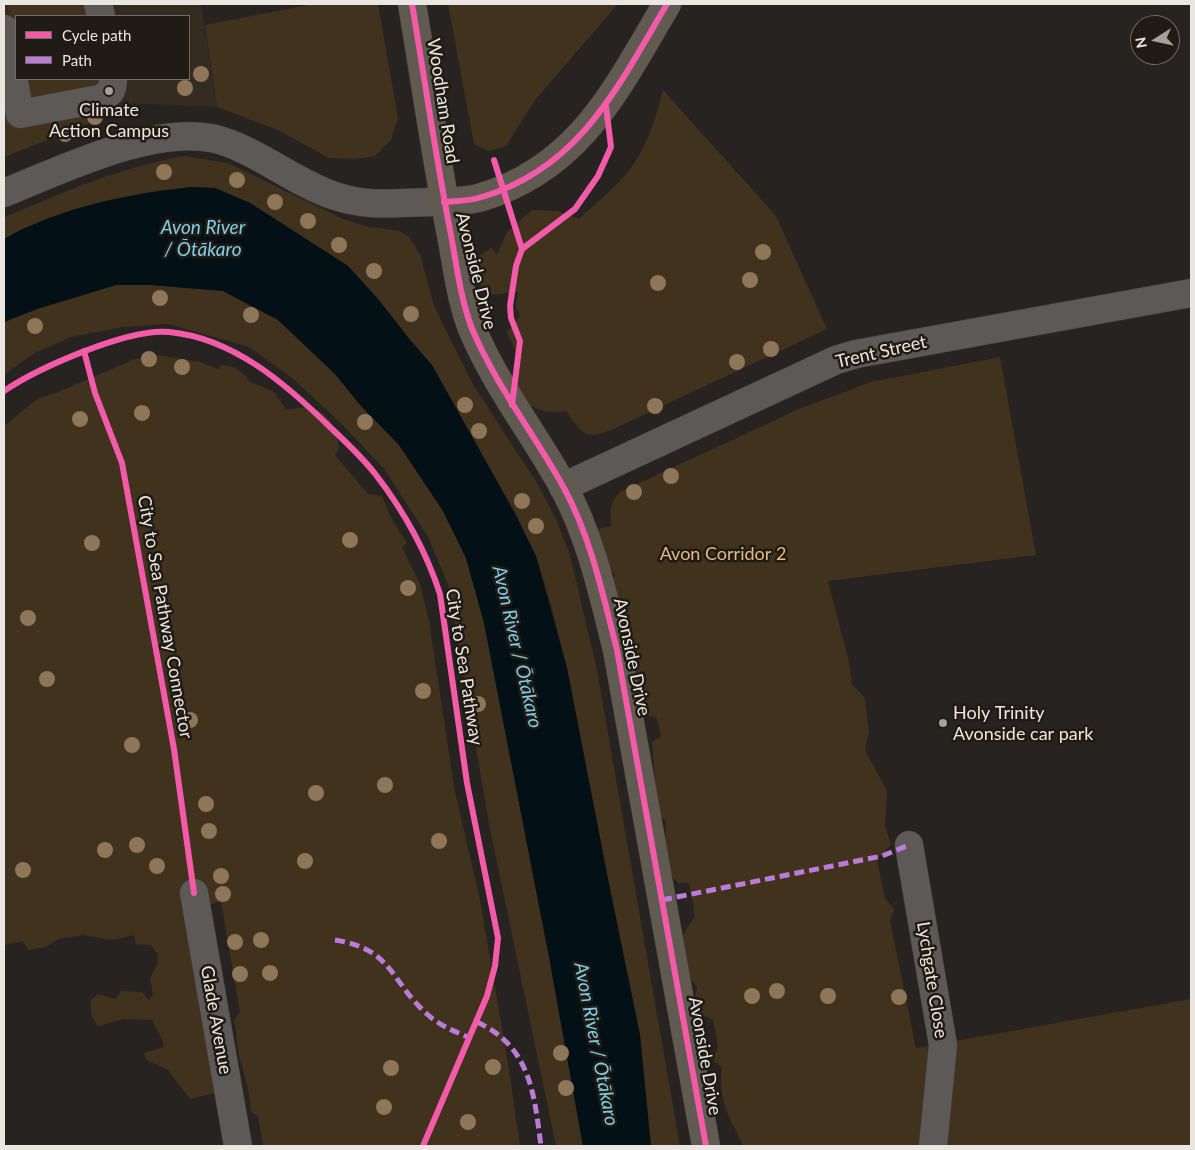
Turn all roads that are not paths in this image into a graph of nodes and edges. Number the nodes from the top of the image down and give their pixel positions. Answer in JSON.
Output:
{"nodes":[{"id":1,"x":412,"y":4,"type":"edge"},
{"id":2,"x":667,"y":4,"type":"edge"},
{"id":3,"x":4,"y":29,"type":"edge"},
{"id":4,"x":113,"y":80,"type":"edge"},
{"id":5,"x":4,"y":193,"type":"edge"},
{"id":6,"x":444,"y":202,"type":"junction"},
{"id":7,"x":1191,"y":293,"type":"edge"},
{"id":8,"x":563,"y":487,"type":"junction"},
{"id":9,"x":909,"y":845,"type":"dead end"},
{"id":10,"x":194,"y":894,"type":"dead end"},
{"id":11,"x":238,"y":1146,"type":"edge"},
{"id":12,"x":706,"y":1146,"type":"edge"},
{"id":13,"x":933,"y":1146,"type":"edge"}],
"edges":[{"from":1,"to":6,"type":"main road","name":"Woodham Road"},
{"from":2,"to":6,"type":"main road"},
{"from":3,"to":4,"type":"street"},
{"from":5,"to":6,"type":"street","name":"Avonside Drive"},
{"from":6,"to":8,"type":"main road","name":"Avonside Drive"},
{"from":7,"to":8,"type":"street","name":"Trent Street"},
{"from":8,"to":12,"type":"main road","name":"Avonside Drive"},
{"from":9,"to":13,"type":"street","name":"Lychgate Close"},
{"from":10,"to":11,"type":"street","name":"Glade Avenue"}]}
